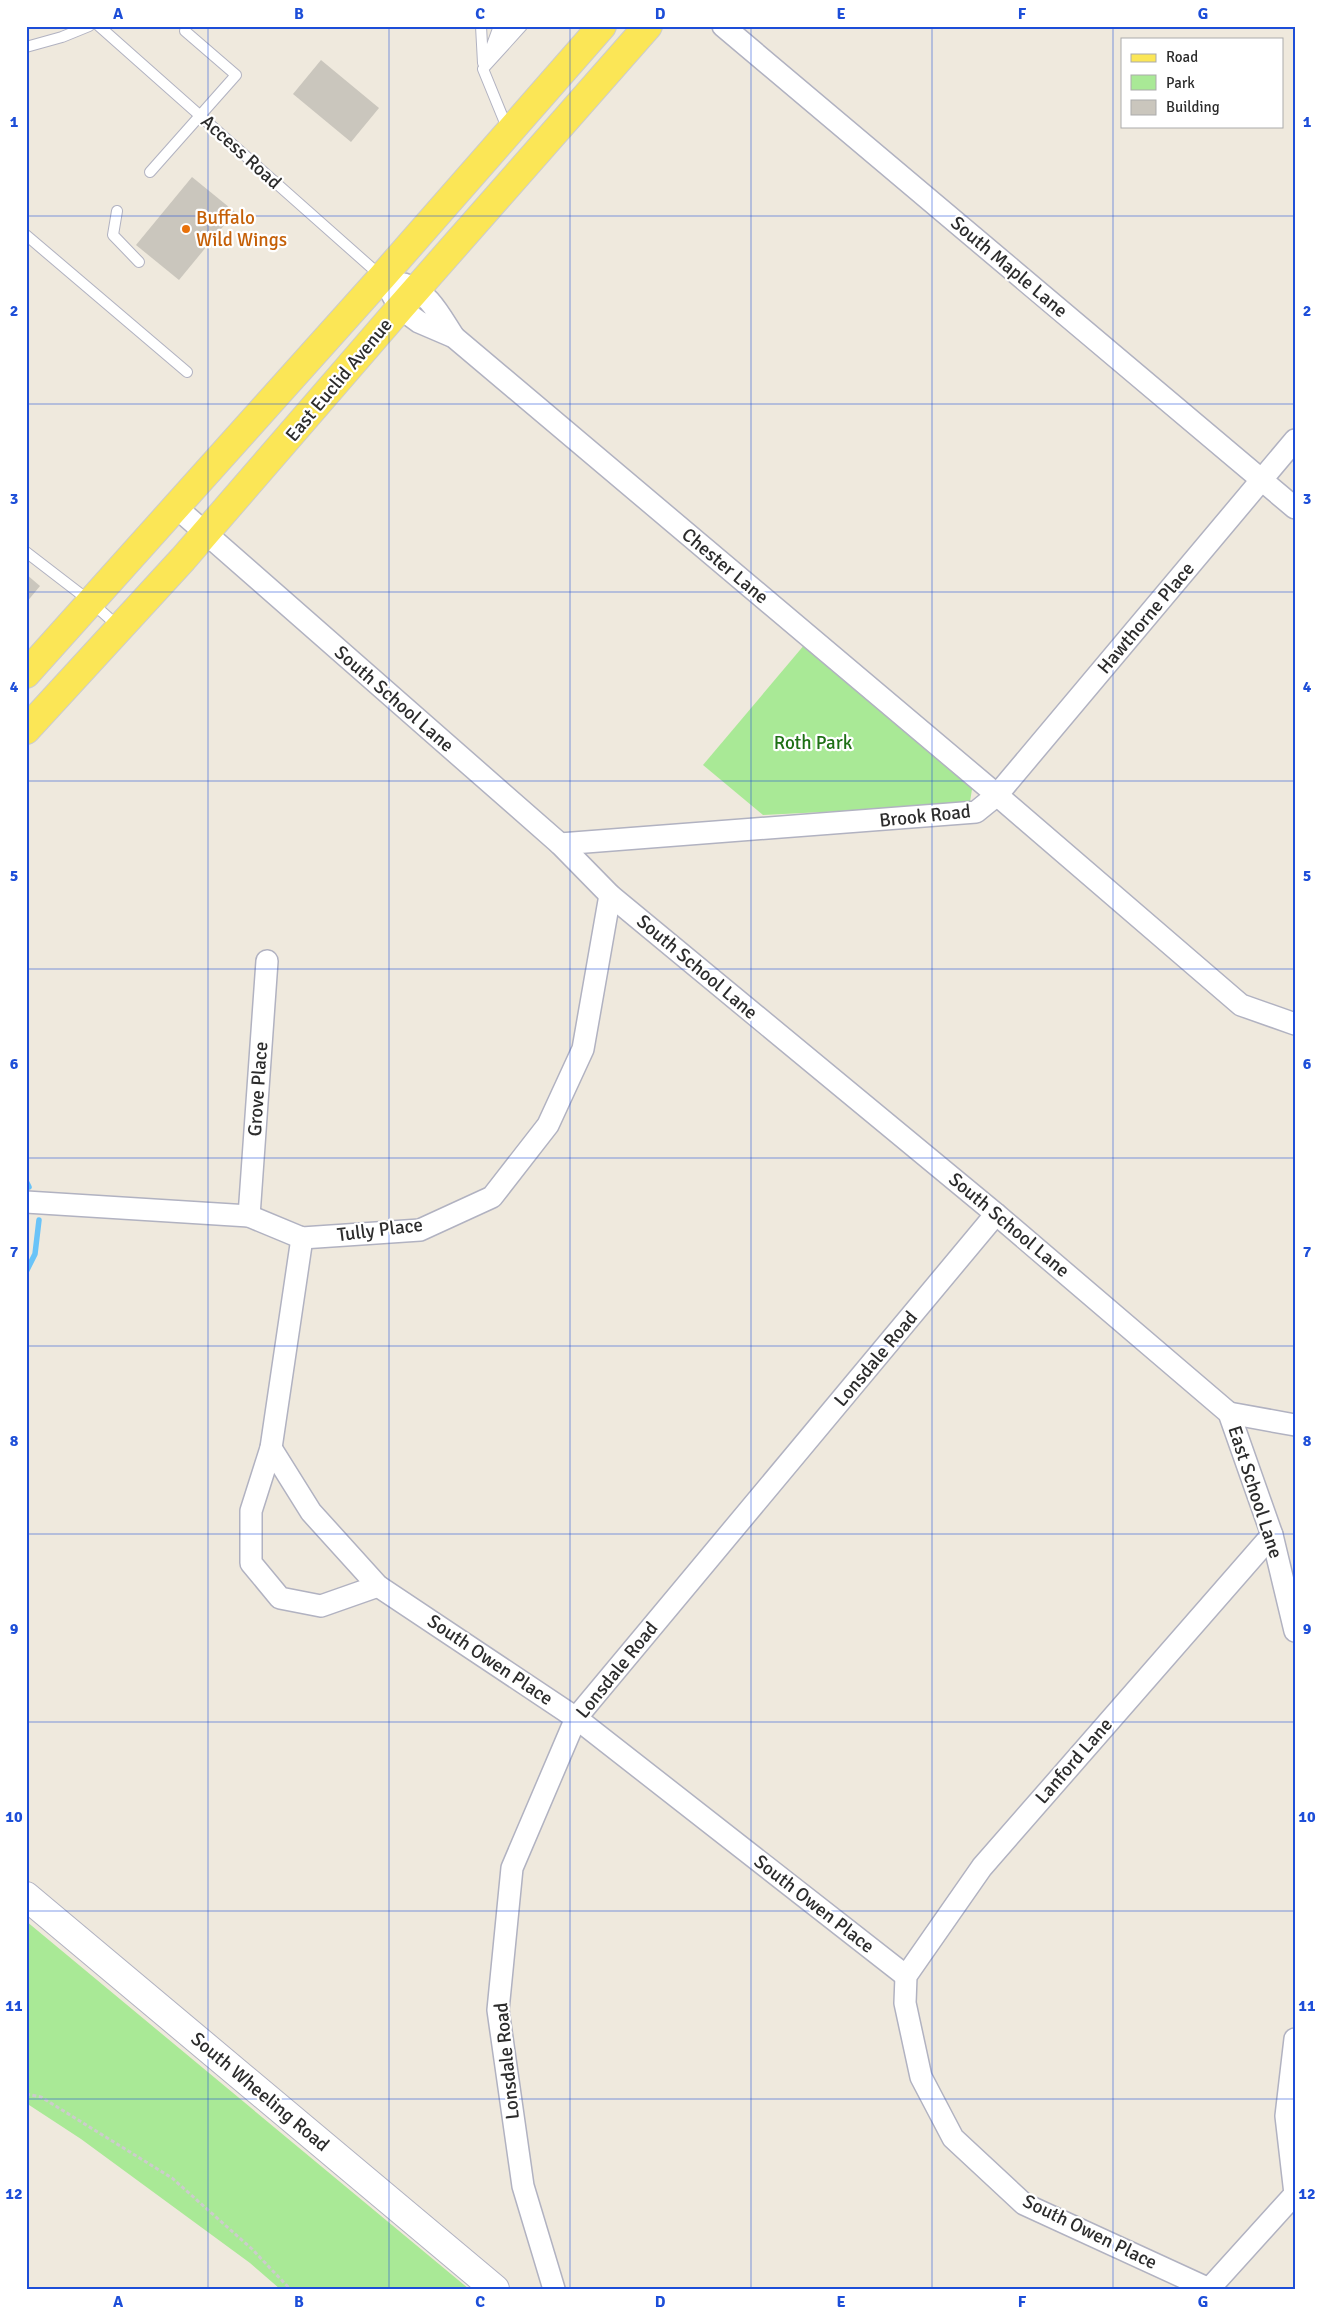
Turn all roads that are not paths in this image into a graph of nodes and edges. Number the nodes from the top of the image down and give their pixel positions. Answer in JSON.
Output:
{"nodes":[{"id":1,"x":89,"y":26,"type":"edge"},
{"id":2,"x":99,"y":26,"type":"edge"},
{"id":3,"x":481,"y":26,"type":"edge"},
{"id":4,"x":499,"y":26,"type":"edge"},
{"id":5,"x":510,"y":26,"type":"edge"},
{"id":6,"x":522,"y":26,"type":"edge"},
{"id":7,"x":602,"y":26,"type":"edge"},
{"id":8,"x":648,"y":26,"type":"edge"},
{"id":9,"x":723,"y":26,"type":"edge"},
{"id":10,"x":185,"y":31,"type":"dead end"},
{"id":11,"x":26,"y":47,"type":"edge"},
{"id":12,"x":483,"y":69,"type":"junction"},
{"id":13,"x":199,"y":115,"type":"junction"},
{"id":14,"x":509,"y":133,"type":"junction"},
{"id":15,"x":150,"y":172,"type":"dead end"},
{"id":16,"x":116,"y":211,"type":"dead end"},
{"id":17,"x":26,"y":235,"type":"edge"},
{"id":18,"x":138,"y":262,"type":"dead end"},
{"id":19,"x":382,"y":277,"type":"junction"},
{"id":20,"x":409,"y":298,"type":"junction"},
{"id":21,"x":187,"y":372,"type":"dead end"},
{"id":22,"x":1295,"y":440,"type":"edge"},
{"id":23,"x":1262,"y":480,"type":"junction"},
{"id":24,"x":177,"y":508,"type":"junction"},
{"id":25,"x":1295,"y":508,"type":"edge"},
{"id":26,"x":206,"y":533,"type":"junction"},
{"id":27,"x":26,"y":552,"type":"edge"},
{"id":28,"x":91,"y":602,"type":"junction"},
{"id":29,"x":120,"y":628,"type":"junction"},
{"id":30,"x":26,"y":674,"type":"edge"},
{"id":31,"x":26,"y":730,"type":"edge"},
{"id":32,"x":997,"y":795,"type":"junction"},
{"id":33,"x":560,"y":844,"type":"junction"},
{"id":34,"x":610,"y":895,"type":"junction"},
{"id":35,"x":267,"y":961,"type":"dead end"},
{"id":36,"x":1295,"y":1024,"type":"edge"},
{"id":37,"x":26,"y":1202,"type":"edge"},
{"id":38,"x":996,"y":1214,"type":"junction"},
{"id":39,"x":248,"y":1216,"type":"junction"},
{"id":40,"x":302,"y":1238,"type":"junction"},
{"id":41,"x":1229,"y":1413,"type":"junction"},
{"id":42,"x":1295,"y":1425,"type":"edge"},
{"id":43,"x":271,"y":1448,"type":"junction"},
{"id":44,"x":1272,"y":1535,"type":"junction"},
{"id":45,"x":378,"y":1586,"type":"junction"},
{"id":46,"x":1295,"y":1631,"type":"edge"},
{"id":47,"x":576,"y":1718,"type":"junction"},
{"id":48,"x":26,"y":1896,"type":"edge"},
{"id":49,"x":906,"y":1976,"type":"junction"},
{"id":50,"x":1295,"y":2039,"type":"edge"},
{"id":51,"x":1295,"y":2194,"type":"edge"},
{"id":52,"x":495,"y":2289,"type":"edge"},
{"id":53,"x":554,"y":2289,"type":"edge"},
{"id":54,"x":1209,"y":2289,"type":"edge"}],
"edges":[{"from":1,"to":11,"type":"lane"},
{"from":2,"to":13,"type":"lane","name":"Access Road"},
{"from":3,"to":12,"type":"lane"},
{"from":4,"to":12,"type":"lane"},
{"from":5,"to":12,"type":"lane"},
{"from":6,"to":12,"type":"lane"},
{"from":7,"to":14,"type":"main road","name":"East Euclid Avenue"},
{"from":8,"to":20,"type":"main road","name":"East Euclid Avenue"},
{"from":9,"to":23,"type":"street","name":"South Maple Lane"},
{"from":10,"to":13,"type":"lane"},
{"from":12,"to":14,"type":"lane"},
{"from":13,"to":15,"type":"lane"},
{"from":13,"to":19,"type":"lane","name":"Access Road"},
{"from":14,"to":19,"type":"main road","name":"East Euclid Avenue"},
{"from":16,"to":18,"type":"lane"},
{"from":17,"to":21,"type":"lane"},
{"from":19,"to":20,"type":"street","name":"Chester Lane"},
{"from":19,"to":24,"type":"main road","name":"East Euclid Avenue"},
{"from":20,"to":26,"type":"main road","name":"East Euclid Avenue"},
{"from":20,"to":32,"type":"street","name":"Chester Lane"},
{"from":22,"to":23,"type":"street","name":"Hawthorne Place"},
{"from":23,"to":25,"type":"street","name":"South Maple Lane"},
{"from":23,"to":32,"type":"street","name":"Hawthorne Place"},
{"from":24,"to":26,"type":"street","name":"South School Lane"},
{"from":24,"to":28,"type":"main road","name":"East Euclid Avenue"},
{"from":26,"to":29,"type":"main road","name":"East Euclid Avenue"},
{"from":26,"to":33,"type":"street","name":"South School Lane"},
{"from":27,"to":28,"type":"lane"},
{"from":28,"to":29,"type":"lane"},
{"from":28,"to":30,"type":"main road","name":"East Euclid Avenue"},
{"from":29,"to":31,"type":"main road","name":"East Euclid Avenue"},
{"from":32,"to":33,"type":"street","name":"Brook Road"},
{"from":32,"to":36,"type":"street","name":"Brook Road"},
{"from":33,"to":34,"type":"street","name":"South School Lane"},
{"from":34,"to":38,"type":"street","name":"South School Lane"},
{"from":34,"to":40,"type":"street","name":"Tully Place"},
{"from":35,"to":39,"type":"street","name":"Grove Place"},
{"from":37,"to":39,"type":"street","name":"Tully Place"},
{"from":38,"to":41,"type":"street","name":"South School Lane"},
{"from":38,"to":47,"type":"street","name":"Lonsdale Road"},
{"from":39,"to":40,"type":"street","name":"Tully Place"},
{"from":40,"to":43,"type":"street"},
{"from":41,"to":42,"type":"street"},
{"from":41,"to":44,"type":"street","name":"East School Lane"},
{"from":43,"to":45,"type":"street","name":"South Owen Place"},
{"from":43,"to":45,"type":"street"},
{"from":44,"to":46,"type":"street","name":"East School Lane"},
{"from":44,"to":49,"type":"street","name":"Lanford Lane"},
{"from":45,"to":47,"type":"street","name":"South Owen Place"},
{"from":47,"to":49,"type":"street","name":"South Owen Place"},
{"from":47,"to":53,"type":"street","name":"Lonsdale Road"},
{"from":48,"to":52,"type":"street","name":"South Wheeling Road"},
{"from":49,"to":54,"type":"street","name":"South Owen Place"},
{"from":50,"to":51,"type":"street"},
{"from":51,"to":54,"type":"street"}]}
